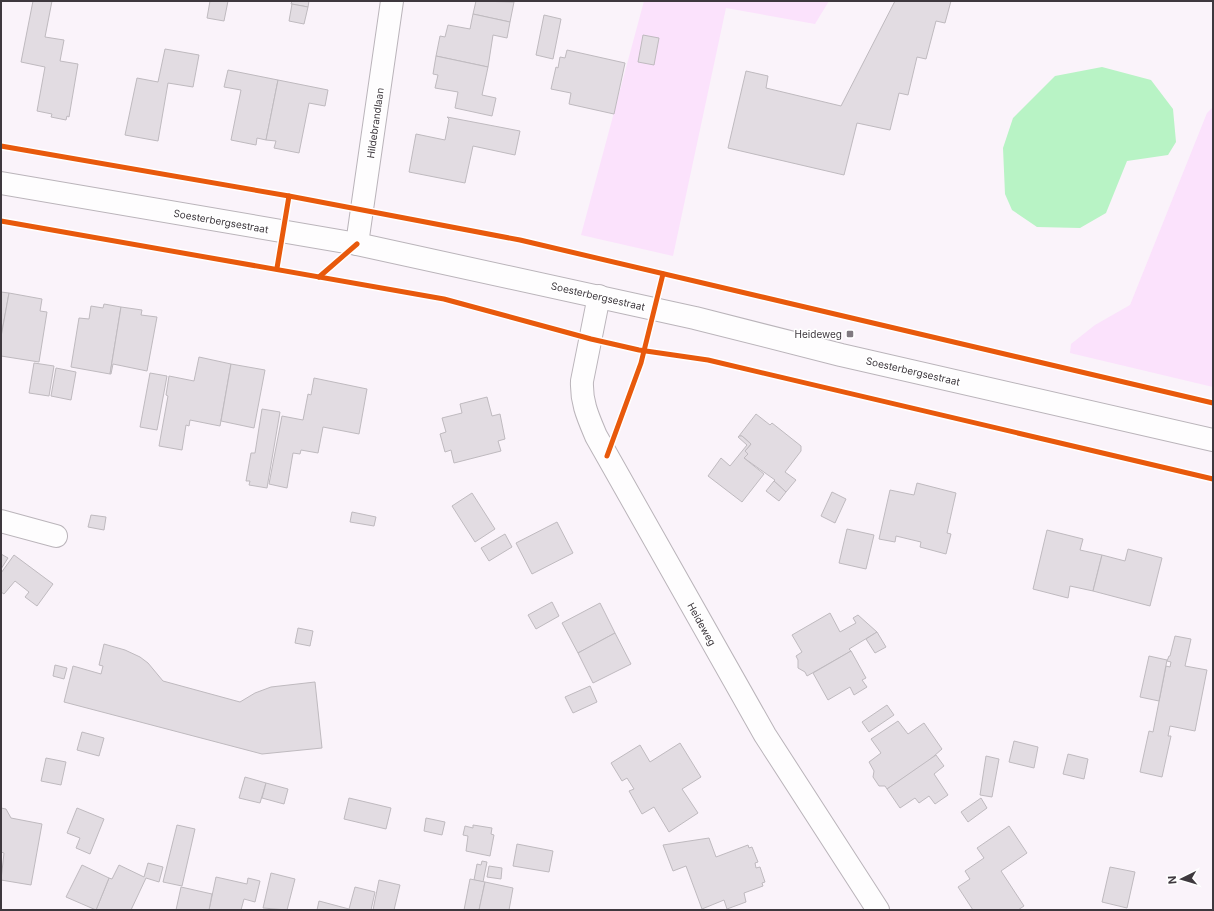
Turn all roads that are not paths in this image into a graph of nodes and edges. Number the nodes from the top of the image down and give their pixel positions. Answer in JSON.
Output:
{"nodes":[{"id":1,"x":392,"y":1,"type":"edge"},
{"id":2,"x":1,"y":183,"type":"edge"},
{"id":3,"x":357,"y":244,"type":"junction"},
{"id":4,"x":599,"y":296,"type":"junction"},
{"id":5,"x":1213,"y":440,"type":"edge"},
{"id":6,"x":1,"y":521,"type":"edge"},
{"id":7,"x":56,"y":536,"type":"dead end"},
{"id":8,"x":878,"y":910,"type":"edge"}],
"edges":[{"from":1,"to":3,"type":"main road","name":"Hildebrandlaan"},
{"from":2,"to":3,"type":"main road","name":"Soesterbergsestraat"},
{"from":3,"to":4,"type":"main road","name":"Soesterbergsestraat"},
{"from":4,"to":5,"type":"main road","name":"Soesterbergsestraat"},
{"from":4,"to":8,"type":"main road","name":"Heideweg"},
{"from":6,"to":7,"type":"main road"}]}
